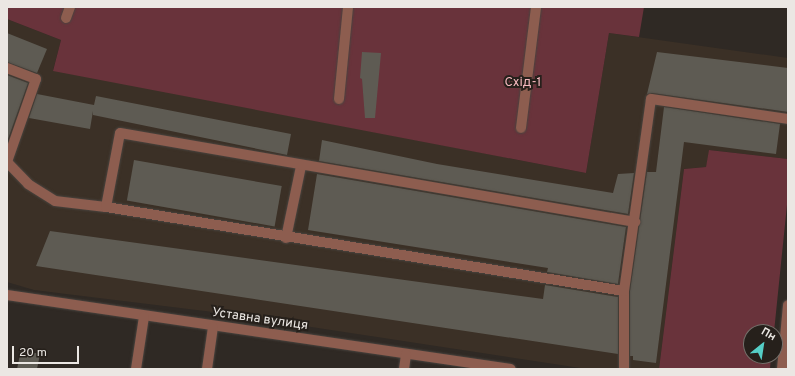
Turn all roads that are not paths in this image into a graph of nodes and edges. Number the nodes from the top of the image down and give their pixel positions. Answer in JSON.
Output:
{"nodes":[{"id":1,"x":70,"y":7,"type":"edge"},
{"id":2,"x":348,"y":7,"type":"edge"},
{"id":3,"x":536,"y":7,"type":"edge"},
{"id":4,"x":66,"y":18,"type":"dead end"},
{"id":5,"x":7,"y":68,"type":"edge"},
{"id":6,"x":339,"y":99,"type":"dead end"},
{"id":7,"x":788,"y":119,"type":"edge"},
{"id":8,"x":521,"y":128,"type":"dead end"},
{"id":9,"x":7,"y":162,"type":"edge"},
{"id":10,"x":301,"y":166,"type":"junction"},
{"id":11,"x":106,"y":207,"type":"junction"},
{"id":12,"x":635,"y":222,"type":"junction"},
{"id":13,"x":286,"y":238,"type":"junction"},
{"id":14,"x":624,"y":292,"type":"junction"},
{"id":15,"x":7,"y":295,"type":"edge"},
{"id":16,"x":788,"y":305,"type":"edge"},
{"id":17,"x":144,"y":317,"type":"junction"},
{"id":18,"x":213,"y":327,"type":"junction"},
{"id":19,"x":406,"y":354,"type":"junction"},
{"id":20,"x":136,"y":369,"type":"edge"},
{"id":21,"x":207,"y":369,"type":"edge"},
{"id":22,"x":404,"y":369,"type":"edge"},
{"id":23,"x":511,"y":369,"type":"edge"},
{"id":24,"x":624,"y":369,"type":"edge"},
{"id":25,"x":782,"y":369,"type":"edge"}],
"edges":[{"from":1,"to":4,"type":"street"},
{"from":2,"to":6,"type":"street"},
{"from":3,"to":8,"type":"street"},
{"from":5,"to":9,"type":"street"},
{"from":7,"to":12,"type":"street"},
{"from":9,"to":11,"type":"street"},
{"from":10,"to":11,"type":"street"},
{"from":10,"to":12,"type":"street"},
{"from":10,"to":13,"type":"street"},
{"from":11,"to":13,"type":"street"},
{"from":12,"to":14,"type":"street"},
{"from":13,"to":14,"type":"street"},
{"from":14,"to":24,"type":"street"},
{"from":15,"to":17,"type":"street","name":"Уставна вулиця"},
{"from":16,"to":25,"type":"street"},
{"from":17,"to":18,"type":"street","name":"Уставна вулиця"},
{"from":17,"to":20,"type":"street"},
{"from":18,"to":19,"type":"street","name":"Уставна вулиця"},
{"from":18,"to":21,"type":"street"},
{"from":19,"to":22,"type":"street"},
{"from":19,"to":23,"type":"street","name":"Уставна вулиця"}]}
